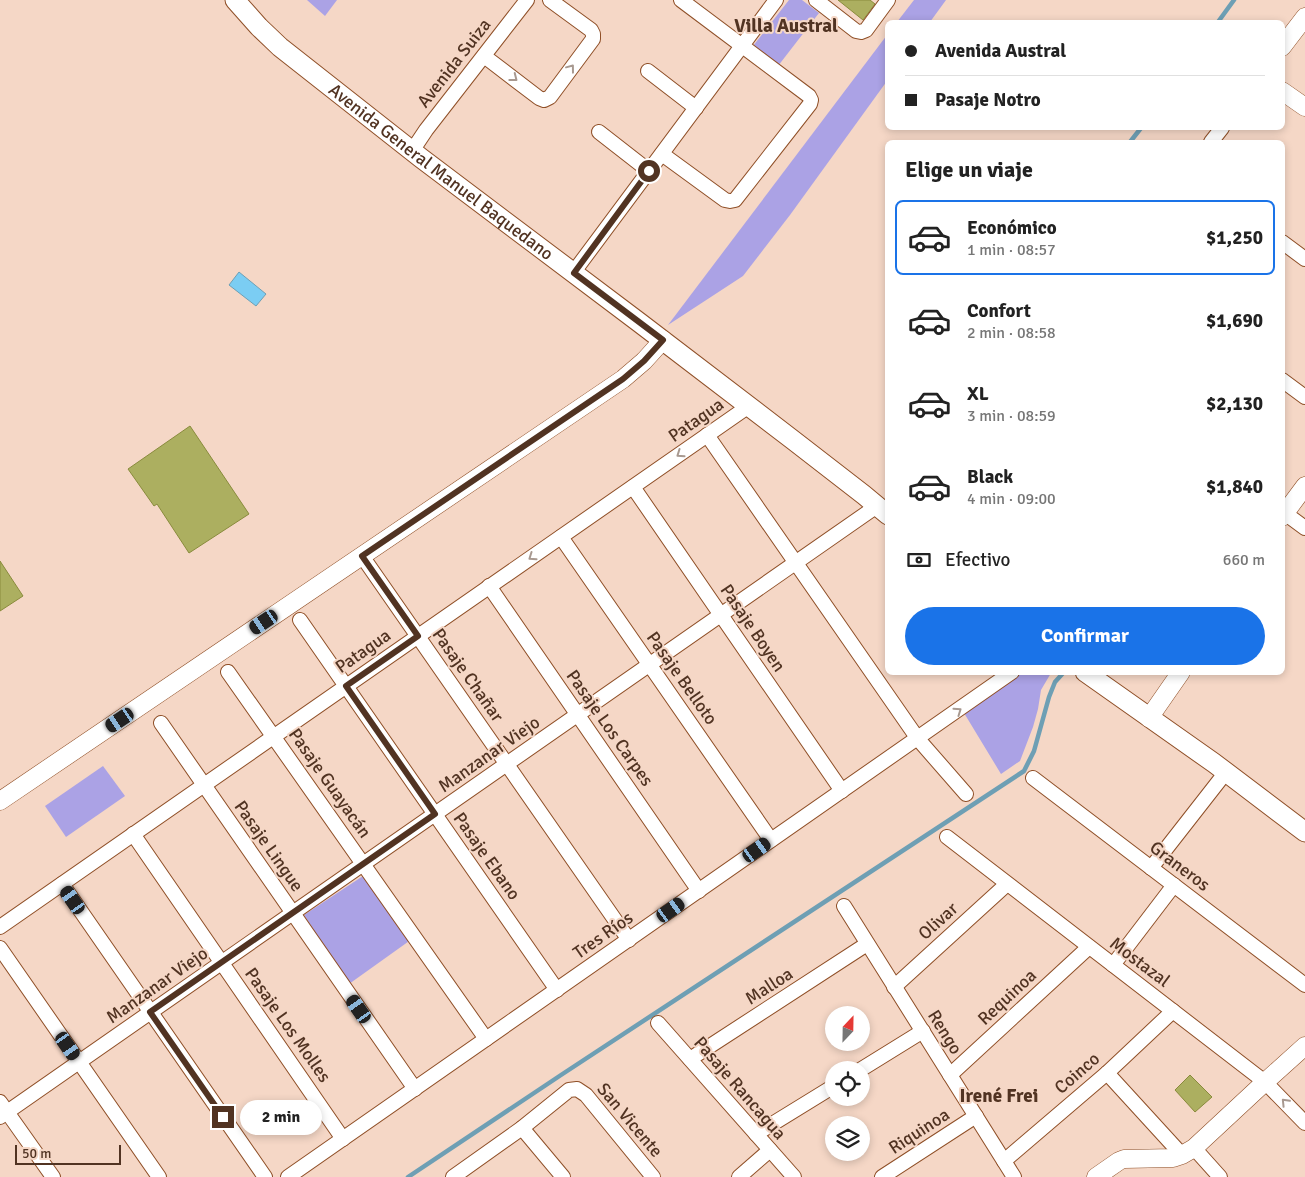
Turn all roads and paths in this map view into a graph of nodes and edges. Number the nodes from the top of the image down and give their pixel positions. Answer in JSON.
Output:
{"nodes":[{"id":1,"x":235,"y":0,"type":"edge"},
{"id":2,"x":253,"y":0,"type":"edge"},
{"id":3,"x":527,"y":0,"type":"edge"},
{"id":4,"x":550,"y":0,"type":"edge"},
{"id":5,"x":681,"y":0,"type":"edge"},
{"id":6,"x":776,"y":0,"type":"edge"},
{"id":7,"x":816,"y":0,"type":"edge"},
{"id":8,"x":888,"y":0,"type":"edge"},
{"id":9,"x":1305,"y":17,"type":"edge"},
{"id":10,"x":1285,"y":43,"type":"edge"},
{"id":11,"x":742,"y":46,"type":"junction"},
{"id":12,"x":280,"y":47,"type":"junction"},
{"id":13,"x":484,"y":56,"type":"junction"},
{"id":14,"x":648,"y":72,"type":"dead end"},
{"id":15,"x":1285,"y":93,"type":"edge"},
{"id":16,"x":696,"y":108,"type":"junction"},
{"id":17,"x":1305,"y":108,"type":"edge"},
{"id":18,"x":1220,"y":130,"type":"edge"},
{"id":19,"x":599,"y":132,"type":"dead end"},
{"id":20,"x":1213,"y":140,"type":"edge"},
{"id":21,"x":412,"y":151,"type":"junction"},
{"id":22,"x":662,"y":154,"type":"junction"},
{"id":23,"x":649,"y":171,"type":"junction"},
{"id":24,"x":1285,"y":244,"type":"edge"},
{"id":25,"x":1305,"y":259,"type":"edge"},
{"id":26,"x":574,"y":273,"type":"junction"},
{"id":27,"x":663,"y":340,"type":"junction"},
{"id":28,"x":1285,"y":382,"type":"edge"},
{"id":29,"x":1305,"y":397,"type":"edge"},
{"id":30,"x":749,"y":406,"type":"junction"},
{"id":31,"x":707,"y":435,"type":"junction"},
{"id":32,"x":633,"y":486,"type":"junction"},
{"id":33,"x":1305,"y":486,"type":"edge"},
{"id":34,"x":882,"y":511,"type":"edge"},
{"id":35,"x":1285,"y":511,"type":"edge"},
{"id":36,"x":1285,"y":515,"type":"edge"},
{"id":37,"x":1305,"y":528,"type":"edge"},
{"id":38,"x":561,"y":536,"type":"junction"},
{"id":39,"x":362,"y":556,"type":"junction"},
{"id":40,"x":795,"y":563,"type":"junction"},
{"id":41,"x":489,"y":586,"type":"junction"},
{"id":42,"x":721,"y":615,"type":"junction"},
{"id":43,"x":300,"y":620,"type":"dead end"},
{"id":44,"x":418,"y":636,"type":"junction"},
{"id":45,"x":650,"y":665,"type":"junction"},
{"id":46,"x":228,"y":672,"type":"dead end"},
{"id":47,"x":1008,"y":675,"type":"edge"},
{"id":48,"x":1089,"y":675,"type":"edge"},
{"id":49,"x":1179,"y":675,"type":"edge"},
{"id":50,"x":346,"y":686,"type":"junction"},
{"id":51,"x":578,"y":715,"type":"junction"},
{"id":52,"x":1149,"y":718,"type":"junction"},
{"id":53,"x":161,"y":723,"type":"dead end"},
{"id":54,"x":274,"y":736,"type":"junction"},
{"id":55,"x":918,"y":739,"type":"junction"},
{"id":56,"x":507,"y":764,"type":"junction"},
{"id":57,"x":1226,"y":772,"type":"junction"},
{"id":58,"x":1033,"y":778,"type":"dead end"},
{"id":59,"x":204,"y":785,"type":"junction"},
{"id":60,"x":842,"y":791,"type":"junction"},
{"id":61,"x":966,"y":794,"type":"dead end"},
{"id":62,"x":0,"y":801,"type":"edge"},
{"id":63,"x":435,"y":814,"type":"junction"},
{"id":64,"x":1305,"y":832,"type":"edge"},
{"id":65,"x":133,"y":834,"type":"junction"},
{"id":66,"x":947,"y":837,"type":"dead end"},
{"id":67,"x":772,"y":840,"type":"junction"},
{"id":68,"x":363,"y":864,"type":"junction"},
{"id":69,"x":1151,"y":868,"type":"junction"},
{"id":70,"x":62,"y":884,"type":"junction"},
{"id":71,"x":1007,"y":884,"type":"junction"},
{"id":72,"x":1174,"y":885,"type":"junction"},
{"id":73,"x":699,"y":891,"type":"junction"},
{"id":74,"x":844,"y":906,"type":"dead end"},
{"id":75,"x":293,"y":913,"type":"junction"},
{"id":76,"x":0,"y":927,"type":"edge"},
{"id":77,"x":629,"y":940,"type":"junction"},
{"id":78,"x":867,"y":944,"type":"junction"},
{"id":79,"x":0,"y":948,"type":"edge"},
{"id":80,"x":1089,"y":948,"type":"junction"},
{"id":81,"x":222,"y":963,"type":"junction"},
{"id":82,"x":1113,"y":965,"type":"junction"},
{"id":83,"x":1305,"y":985,"type":"edge"},
{"id":84,"x":894,"y":986,"type":"junction"},
{"id":85,"x":557,"y":990,"type":"junction"},
{"id":86,"x":1173,"y":1011,"type":"junction"},
{"id":87,"x":150,"y":1012,"type":"junction"},
{"id":88,"x":658,"y":1023,"type":"dead end"},
{"id":89,"x":922,"y":1031,"type":"junction"},
{"id":90,"x":486,"y":1039,"type":"junction"},
{"id":91,"x":1305,"y":1046,"type":"edge"},
{"id":92,"x":690,"y":1059,"type":"junction"},
{"id":93,"x":79,"y":1062,"type":"junction"},
{"id":94,"x":870,"y":1064,"type":"edge"},
{"id":95,"x":1107,"y":1073,"type":"junction"},
{"id":96,"x":950,"y":1075,"type":"junction"},
{"id":97,"x":1265,"y":1082,"type":"junction"},
{"id":98,"x":415,"y":1089,"type":"junction"},
{"id":99,"x":825,"y":1092,"type":"edge"},
{"id":100,"x":2,"y":1110,"type":"edge"},
{"id":101,"x":976,"y":1116,"type":"junction"},
{"id":102,"x":1305,"y":1123,"type":"edge"},
{"id":103,"x":522,"y":1128,"type":"junction"},
{"id":104,"x":756,"y":1134,"type":"junction"},
{"id":105,"x":343,"y":1139,"type":"junction"},
{"id":106,"x":770,"y":1150,"type":"junction"},
{"id":107,"x":1188,"y":1152,"type":"junction"},
{"id":108,"x":1004,"y":1161,"type":"junction"},
{"id":109,"x":53,"y":1177,"type":"edge"},
{"id":110,"x":159,"y":1177,"type":"edge"},
{"id":111,"x":265,"y":1177,"type":"edge"},
{"id":112,"x":288,"y":1177,"type":"edge"},
{"id":113,"x":453,"y":1177,"type":"edge"},
{"id":114,"x":563,"y":1177,"type":"edge"},
{"id":115,"x":653,"y":1177,"type":"edge"},
{"id":116,"x":739,"y":1177,"type":"edge"},
{"id":117,"x":794,"y":1177,"type":"edge"},
{"id":118,"x":882,"y":1177,"type":"edge"},
{"id":119,"x":1014,"y":1177,"type":"edge"},
{"id":120,"x":1096,"y":1177,"type":"edge"},
{"id":121,"x":1220,"y":1177,"type":"edge"}],
"edges":[{"from":1,"to":12,"type":"main road","name":"Avenida General Manuel Baquedano"},
{"from":2,"to":12,"type":"main road","name":"Avenida General Manuel Baquedano"},
{"from":3,"to":13,"type":"street","name":"Avenida Suiza"},
{"from":13,"to":4,"type":"street","one_way":true},
{"from":5,"to":11,"type":"street"},
{"from":6,"to":11,"type":"street"},
{"from":7,"to":8,"type":"street"},
{"from":9,"to":10,"type":"street"},
{"from":11,"to":16,"type":"street"},
{"from":11,"to":22,"type":"street"},
{"from":12,"to":21,"type":"main road","name":"Avenida General Manuel Baquedano"},
{"from":13,"to":21,"type":"street","name":"Avenida Suiza"},
{"from":14,"to":16,"type":"street"},
{"from":15,"to":17,"type":"street"},
{"from":16,"to":22,"type":"street"},
{"from":18,"to":20,"type":"street"},
{"from":19,"to":23,"type":"street"},
{"from":21,"to":26,"type":"main road","name":"Avenida General Manuel Baquedano"},
{"from":22,"to":23,"type":"street"},
{"from":23,"to":26,"type":"street"},
{"from":24,"to":25,"type":"street"},
{"from":26,"to":27,"type":"main road","name":"Avenida General Manuel Baquedano"},
{"from":27,"to":30,"type":"main road","name":"Avenida General Manuel Baquedano"},
{"from":27,"to":39,"type":"street"},
{"from":28,"to":29,"type":"street"},
{"from":30,"to":31,"type":"street","name":"Patagua"},
{"from":30,"to":34,"type":"main road","name":"Avenida General Manuel Baquedano"},
{"from":31,"to":32,"type":"street","name":"Patagua","one_way":true},
{"from":31,"to":40,"type":"street"},
{"from":32,"to":38,"type":"street","name":"Patagua"},
{"from":32,"to":42,"type":"street","name":"Pasaje Boyen"},
{"from":33,"to":35,"type":"street"},
{"from":34,"to":40,"type":"street","name":"Manzanar Viejo"},
{"from":36,"to":37,"type":"street"},
{"from":38,"to":41,"type":"street","name":"Patagua","one_way":true},
{"from":38,"to":45,"type":"street","name":"Pasaje Belloto"},
{"from":39,"to":44,"type":"street","name":"Pasaje Chañar"},
{"from":39,"to":62,"type":"street"},
{"from":40,"to":42,"type":"street","name":"Manzanar Viejo"},
{"from":40,"to":55,"type":"street"},
{"from":41,"to":44,"type":"street","name":"Patagua"},
{"from":41,"to":51,"type":"street","name":"Pasaje Los Carpes"},
{"from":42,"to":45,"type":"street","name":"Manzanar Viejo"},
{"from":42,"to":60,"type":"street","name":"Pasaje Boyen"},
{"from":43,"to":50,"type":"street","name":"Pasaje Ebano"},
{"from":44,"to":50,"type":"street","name":"Patagua"},
{"from":44,"to":56,"type":"street","name":"Pasaje Chañar"},
{"from":45,"to":51,"type":"street","name":"Manzanar Viejo"},
{"from":45,"to":67,"type":"street","name":"Pasaje Belloto"},
{"from":46,"to":54,"type":"street","name":"Pasaje Guayacán"},
{"from":55,"to":47,"type":"street","name":"Tres Ríos","one_way":true},
{"from":48,"to":52,"type":"main road"},
{"from":49,"to":52,"type":"street"},
{"from":50,"to":54,"type":"street","name":"Patagua"},
{"from":50,"to":63,"type":"street","name":"Pasaje Ebano"},
{"from":51,"to":56,"type":"street","name":"Manzanar Viejo"},
{"from":51,"to":73,"type":"street","name":"Pasaje Los Carpes"},
{"from":52,"to":57,"type":"main road"},
{"from":53,"to":59,"type":"street","name":"Pasaje Lingue"},
{"from":54,"to":59,"type":"street","name":"Patagua"},
{"from":54,"to":68,"type":"street","name":"Pasaje Guayacán"},
{"from":55,"to":60,"type":"street","name":"Tres Ríos"},
{"from":55,"to":61,"type":"street"},
{"from":56,"to":63,"type":"street","name":"Manzanar Viejo"},
{"from":56,"to":77,"type":"street","name":"Pasaje Chañar"},
{"from":57,"to":64,"type":"main road"},
{"from":57,"to":69,"type":"street"},
{"from":58,"to":69,"type":"street","name":"Graneros"},
{"from":59,"to":65,"type":"street","name":"Patagua"},
{"from":59,"to":75,"type":"street","name":"Pasaje Lingue"},
{"from":60,"to":67,"type":"street","name":"Tres Ríos"},
{"from":63,"to":68,"type":"street","name":"Manzanar Viejo"},
{"from":63,"to":85,"type":"street","name":"Pasaje Ebano"},
{"from":65,"to":70,"type":"street","name":"Patagua"},
{"from":65,"to":81,"type":"street","name":"Pasaje Los Molles"},
{"from":66,"to":71,"type":"street","name":"Mostazal"},
{"from":67,"to":73,"type":"street","name":"Tres Ríos"},
{"from":68,"to":75,"type":"street","name":"Manzanar Viejo"},
{"from":68,"to":90,"type":"street","name":"Pasaje Guayacán"},
{"from":69,"to":72,"type":"street","name":"Graneros"},
{"from":70,"to":76,"type":"street","name":"Patagua"},
{"from":70,"to":87,"type":"street"},
{"from":71,"to":80,"type":"street","name":"Mostazal"},
{"from":71,"to":84,"type":"street","name":"Olivar"},
{"from":72,"to":82,"type":"street"},
{"from":72,"to":83,"type":"street","name":"Graneros"},
{"from":73,"to":77,"type":"street","name":"Tres Ríos"},
{"from":74,"to":78,"type":"street","name":"Rengo"},
{"from":75,"to":81,"type":"street","name":"Manzanar Viejo"},
{"from":75,"to":98,"type":"street","name":"Pasaje Lingue"},
{"from":77,"to":85,"type":"street","name":"Tres Ríos"},
{"from":78,"to":84,"type":"street","name":"Rengo"},
{"from":78,"to":92,"type":"street","name":"Malloa"},
{"from":79,"to":93,"type":"street"},
{"from":80,"to":82,"type":"street","name":"Mostazal"},
{"from":80,"to":96,"type":"street","name":"Requinoa"},
{"from":81,"to":87,"type":"street","name":"Manzanar Viejo"},
{"from":81,"to":105,"type":"street","name":"Pasaje Los Molles"},
{"from":82,"to":86,"type":"street","name":"Mostazal"},
{"from":84,"to":89,"type":"street","name":"Rengo"},
{"from":85,"to":90,"type":"street","name":"Tres Ríos"},
{"from":86,"to":95,"type":"street","name":"Coinco"},
{"from":86,"to":97,"type":"street","name":"Mostazal"},
{"from":87,"to":93,"type":"street","name":"Manzanar Viejo"},
{"from":87,"to":111,"type":"street"},
{"from":88,"to":92,"type":"street","name":"Pasaje Rancagua"},
{"from":89,"to":94,"type":"street"},
{"from":89,"to":96,"type":"street","name":"Rengo"},
{"from":90,"to":98,"type":"street","name":"Tres Ríos"},
{"from":91,"to":97,"type":"street"},
{"from":92,"to":104,"type":"street","name":"Pasaje Rancagua"},
{"from":93,"to":100,"type":"street","name":"Manzanar Viejo"},
{"from":93,"to":110,"type":"street"},
{"from":95,"to":107,"type":"street"},
{"from":95,"to":108,"type":"street","name":"Coinco"},
{"from":96,"to":101,"type":"street","name":"Rengo"},
{"from":102,"to":97,"type":"street","name":"Mostazal","one_way":true},
{"from":97,"to":107,"type":"street"},
{"from":98,"to":105,"type":"street","name":"Tres Ríos"},
{"from":99,"to":104,"type":"street"},
{"from":100,"to":109,"type":"street"},
{"from":101,"to":108,"type":"street","name":"Rengo"},
{"from":101,"to":118,"type":"street","name":"Riquinoa"},
{"from":103,"to":113,"type":"street"},
{"from":103,"to":114,"type":"street"},
{"from":103,"to":115,"type":"street","name":"San Vicente"},
{"from":104,"to":106,"type":"street","name":"Pasaje Rancagua"},
{"from":105,"to":112,"type":"street","name":"Tres Ríos"},
{"from":106,"to":116,"type":"street"},
{"from":106,"to":117,"type":"street","name":"Pasaje Rancagua"},
{"from":107,"to":120,"type":"street"},
{"from":107,"to":121,"type":"street"},
{"from":108,"to":119,"type":"street","name":"Rengo"}]}
